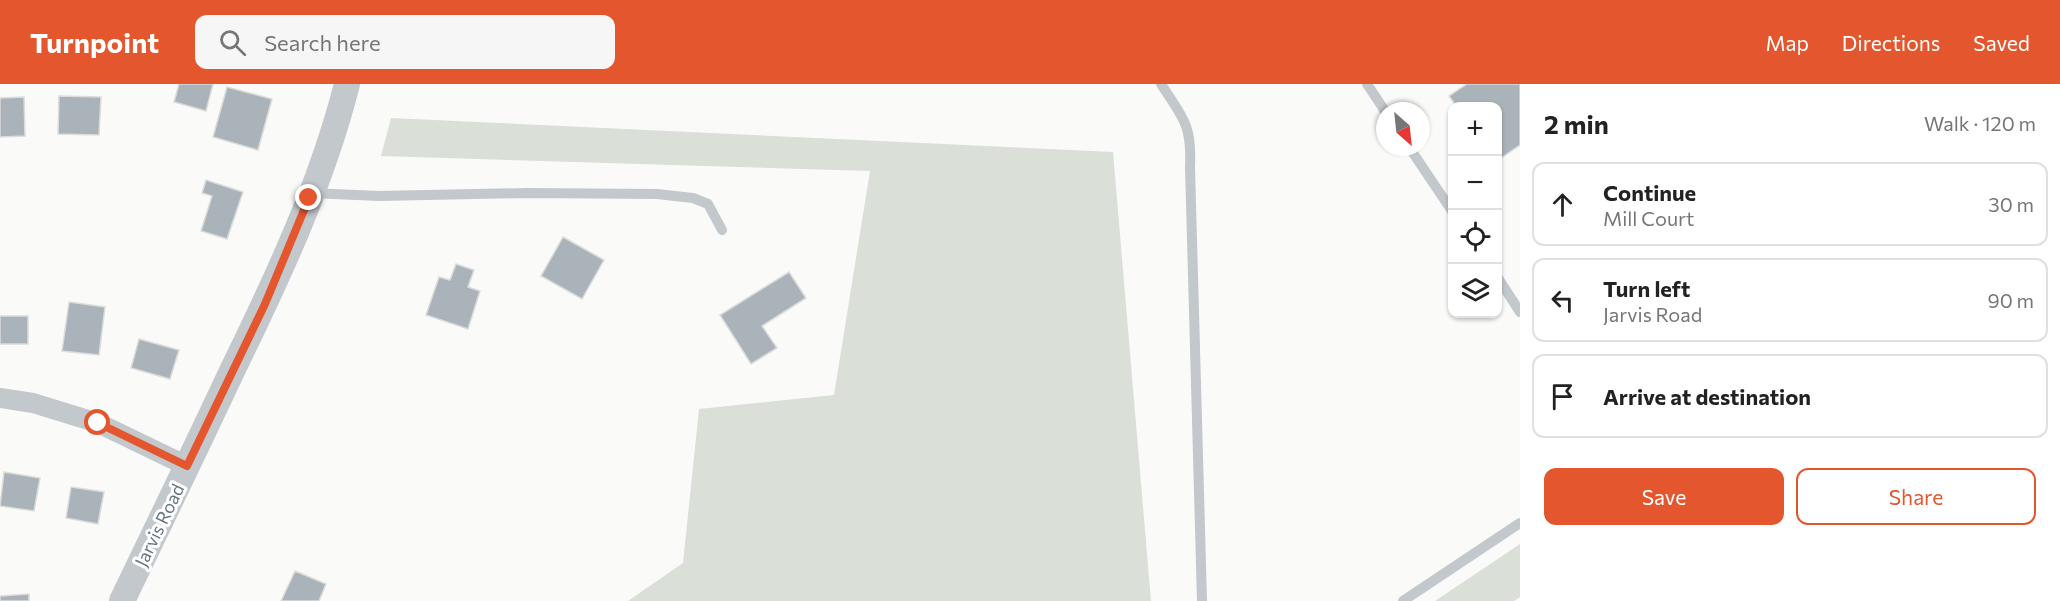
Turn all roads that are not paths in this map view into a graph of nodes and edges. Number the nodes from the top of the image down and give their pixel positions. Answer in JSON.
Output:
{"nodes":[{"id":1,"x":347,"y":84,"type":"edge"},
{"id":2,"x":1161,"y":84,"type":"edge"},
{"id":3,"x":1367,"y":84,"type":"edge"},
{"id":4,"x":1379,"y":102,"type":"edge"},
{"id":5,"x":1416,"y":156,"type":"edge"},
{"id":6,"x":311,"y":193,"type":"junction"},
{"id":7,"x":1451,"y":210,"type":"edge"},
{"id":8,"x":722,"y":230,"type":"dead end"},
{"id":9,"x":1502,"y":285,"type":"edge"},
{"id":10,"x":1520,"y":312,"type":"edge"},
{"id":11,"x":0,"y":398,"type":"edge"},
{"id":12,"x":187,"y":466,"type":"junction"},
{"id":13,"x":1520,"y":523,"type":"edge"},
{"id":14,"x":122,"y":601,"type":"edge"},
{"id":15,"x":1202,"y":601,"type":"edge"},
{"id":16,"x":1404,"y":601,"type":"edge"}],
"edges":[{"from":1,"to":6,"type":"street","name":"Jarvis Road"},
{"from":2,"to":15,"type":"lane"},
{"from":3,"to":4,"type":"lane"},
{"from":5,"to":7,"type":"lane"},
{"from":6,"to":8,"type":"lane"},
{"from":6,"to":12,"type":"street","name":"Jarvis Road"},
{"from":9,"to":10,"type":"lane"},
{"from":11,"to":12,"type":"street"},
{"from":12,"to":14,"type":"street","name":"Jarvis Road"},
{"from":13,"to":16,"type":"lane"}]}
